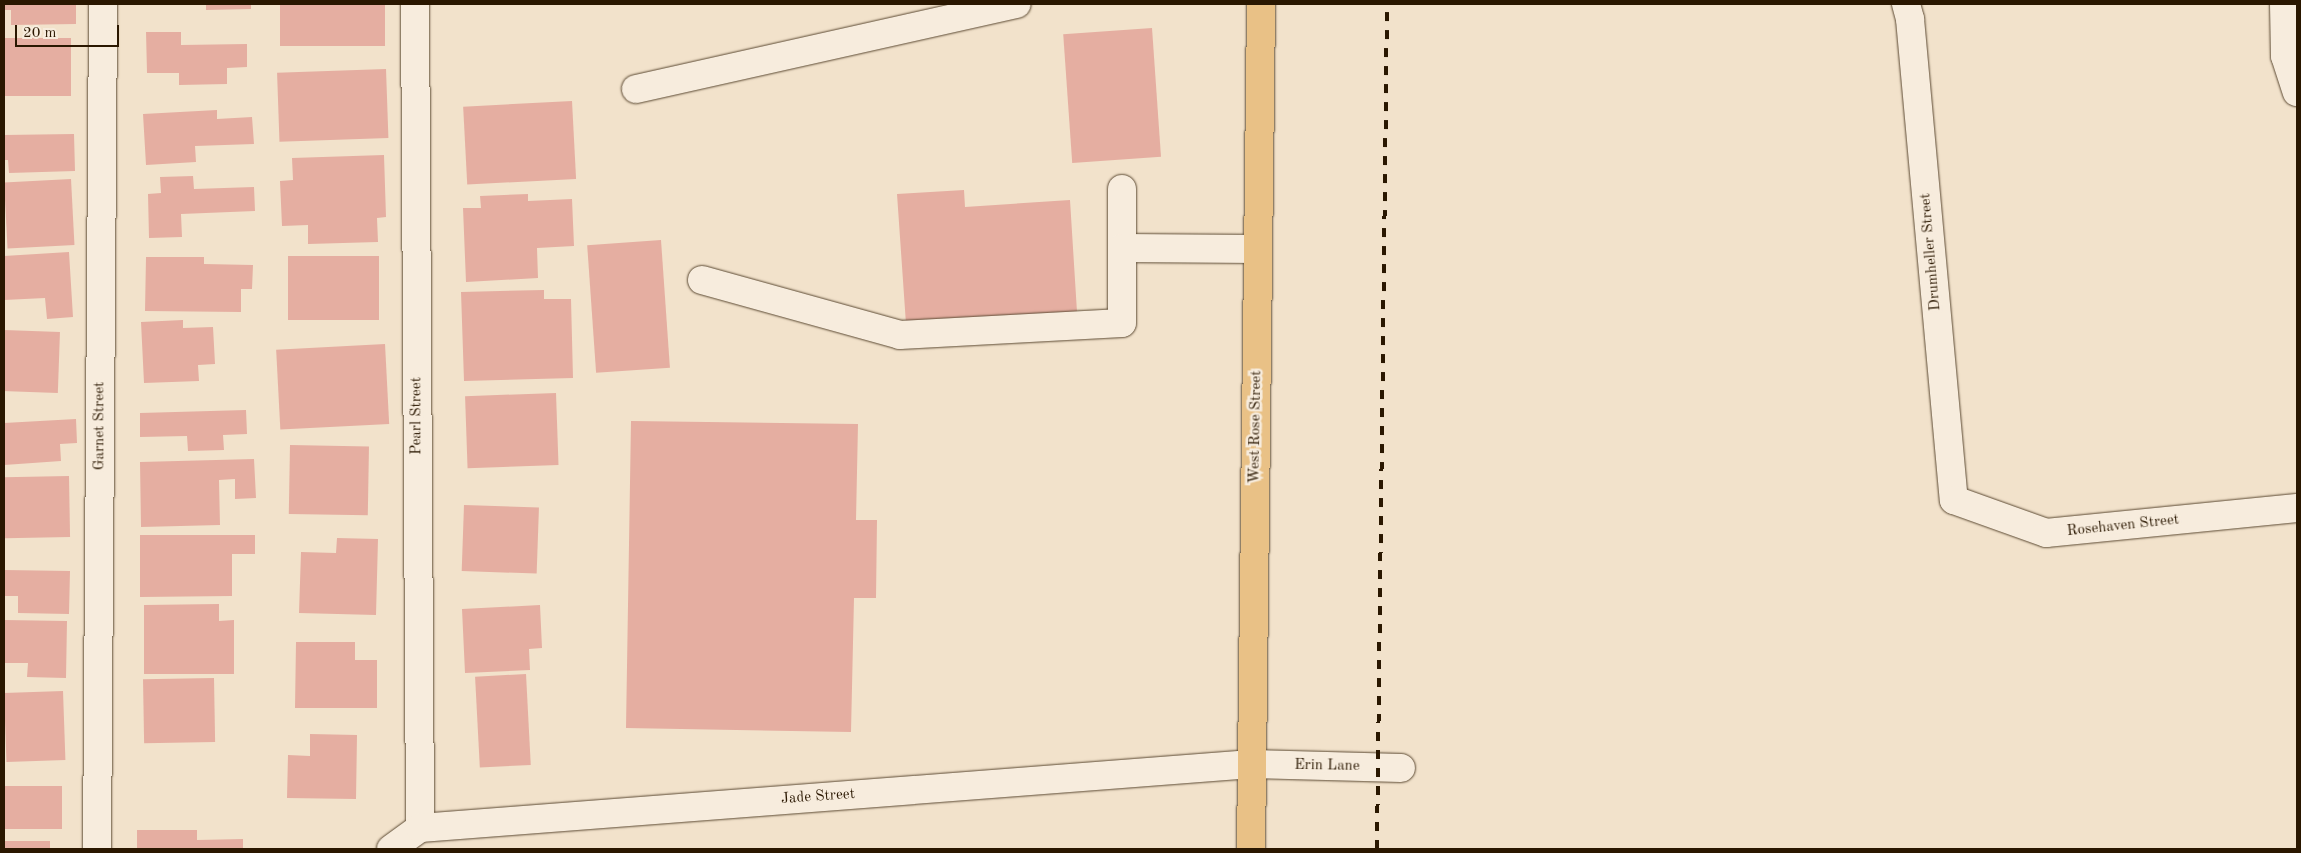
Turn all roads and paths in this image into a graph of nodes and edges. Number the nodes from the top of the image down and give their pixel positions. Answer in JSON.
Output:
{"nodes":[{"id":1,"x":103,"y":4,"type":"edge"},
{"id":2,"x":415,"y":4,"type":"edge"},
{"id":3,"x":1017,"y":4,"type":"edge"},
{"id":4,"x":1261,"y":4,"type":"edge"},
{"id":5,"x":1906,"y":4,"type":"edge"},
{"id":6,"x":2284,"y":4,"type":"edge"},
{"id":7,"x":636,"y":89,"type":"dead end"},
{"id":8,"x":2297,"y":92,"type":"edge"},
{"id":9,"x":1122,"y":189,"type":"dead end"},
{"id":10,"x":1122,"y":248,"type":"junction"},
{"id":11,"x":1258,"y":249,"type":"junction"},
{"id":12,"x":702,"y":280,"type":"dead end"},
{"id":13,"x":1954,"y":500,"type":"joint"},
{"id":14,"x":2297,"y":508,"type":"edge"},
{"id":15,"x":1252,"y":764,"type":"junction"},
{"id":16,"x":1401,"y":768,"type":"dead end"},
{"id":17,"x":420,"y":828,"type":"junction"},
{"id":18,"x":97,"y":849,"type":"edge"},
{"id":19,"x":391,"y":849,"type":"edge"},
{"id":20,"x":1251,"y":849,"type":"edge"}],
"edges":[{"from":1,"to":18,"type":"street","name":"Garnet Street"},
{"from":2,"to":17,"type":"street","name":"Pearl Street"},
{"from":3,"to":7,"type":"street"},
{"from":4,"to":11,"type":"main road","name":"West Rose Street"},
{"from":5,"to":13,"type":"street","name":"Drumheller Street"},
{"from":6,"to":8,"type":"street"},
{"from":9,"to":10,"type":"street"},
{"from":10,"to":11,"type":"street"},
{"from":10,"to":12,"type":"street"},
{"from":11,"to":15,"type":"main road","name":"West Rose Street"},
{"from":13,"to":14,"type":"street","name":"Rosehaven Street"},
{"from":15,"to":16,"type":"street","name":"Erin Lane"},
{"from":15,"to":17,"type":"street","name":"Jade Street"},
{"from":15,"to":20,"type":"main road","name":"West Rose Street"},
{"from":17,"to":19,"type":"street"}]}
